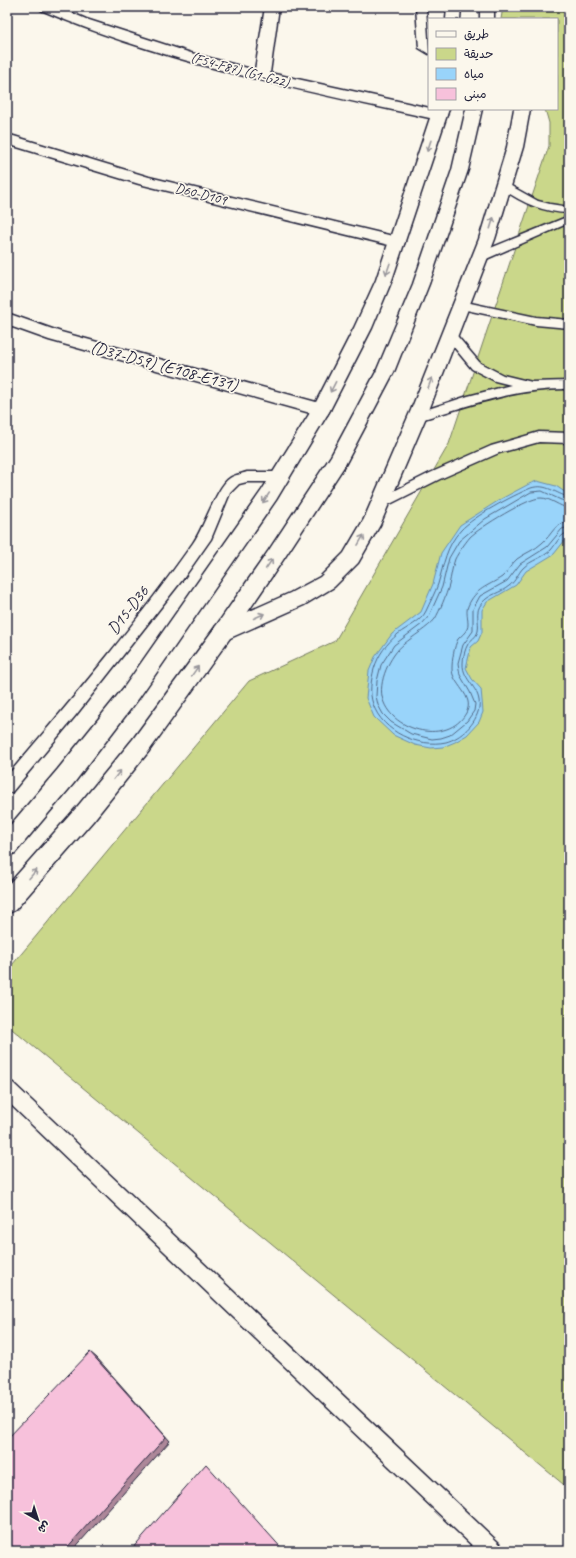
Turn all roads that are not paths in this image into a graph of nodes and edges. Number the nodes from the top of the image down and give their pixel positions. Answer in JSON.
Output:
{"nodes":[{"id":1,"x":46,"y":7,"type":"edge"},
{"id":2,"x":272,"y":7,"type":"edge"},
{"id":3,"x":421,"y":7,"type":"edge"},
{"id":4,"x":454,"y":7,"type":"edge"},
{"id":5,"x":487,"y":7,"type":"edge"},
{"id":6,"x":453,"y":18,"type":"edge"},
{"id":7,"x":487,"y":18,"type":"edge"},
{"id":8,"x":428,"y":50,"type":"edge"},
{"id":9,"x":262,"y":75,"type":"junction"},
{"id":10,"x":428,"y":110,"type":"edge"},
{"id":11,"x":430,"y":110,"type":"edge"},
{"id":12,"x":474,"y":110,"type":"edge"},
{"id":13,"x":522,"y":110,"type":"edge"},
{"id":14,"x":440,"y":112,"type":"edge"},
{"id":15,"x":7,"y":139,"type":"edge"},
{"id":16,"x":504,"y":185,"type":"junction"},
{"id":17,"x":569,"y":210,"type":"edge"},
{"id":18,"x":569,"y":219,"type":"edge"},
{"id":19,"x":397,"y":242,"type":"junction"},
{"id":20,"x":480,"y":257,"type":"junction"},
{"id":21,"x":461,"y":306,"type":"junction"},
{"id":22,"x":7,"y":319,"type":"edge"},
{"id":23,"x":569,"y":324,"type":"edge"},
{"id":24,"x":450,"y":334,"type":"junction"},
{"id":25,"x":531,"y":385,"type":"junction"},
{"id":26,"x":569,"y":385,"type":"edge"},
{"id":27,"x":321,"y":410,"type":"junction"},
{"id":28,"x":417,"y":417,"type":"junction"},
{"id":29,"x":569,"y":438,"type":"edge"},
{"id":30,"x":279,"y":477,"type":"junction"},
{"id":31,"x":379,"y":504,"type":"junction"},
{"id":32,"x":223,"y":632,"type":"junction"},
{"id":33,"x":7,"y":787,"type":"edge"},
{"id":34,"x":7,"y":846,"type":"edge"},
{"id":35,"x":7,"y":903,"type":"edge"},
{"id":36,"x":7,"y":1089,"type":"edge"},
{"id":37,"x":493,"y":1551,"type":"edge"}],
"edges":[{"from":1,"to":9,"type":"street","name":"(F54-F87) (G1-G22)"},
{"from":2,"to":9,"type":"street"},
{"from":3,"to":8,"type":"lane"},
{"from":4,"to":6,"type":"street"},
{"from":5,"to":7,"type":"street"},
{"from":9,"to":10,"type":"street","name":"(F54-F87) (G1-G22)"},
{"from":11,"to":14,"type":"street","name":"(F54-F87) (G1-G22)"},
{"from":32,"to":12,"type":"street","one_way":true},
{"from":13,"to":16,"type":"street"},
{"from":14,"to":19,"type":"street","one_way":true},
{"from":15,"to":19,"type":"street","name":"D60-D109"},
{"from":16,"to":17,"type":"lane"},
{"from":20,"to":16,"type":"street","one_way":true},
{"from":18,"to":20,"type":"lane"},
{"from":19,"to":27,"type":"street","one_way":true},
{"from":20,"to":21,"type":"street"},
{"from":21,"to":23,"type":"lane"},
{"from":21,"to":24,"type":"street"},
{"from":22,"to":27,"type":"street","name":"(D37-D59) (E108-E131)"},
{"from":24,"to":25,"type":"lane"},
{"from":28,"to":24,"type":"street","one_way":true},
{"from":25,"to":26,"type":"lane"},
{"from":25,"to":28,"type":"lane"},
{"from":27,"to":30,"type":"street"},
{"from":28,"to":31,"type":"street"},
{"from":29,"to":31,"type":"lane"},
{"from":30,"to":33,"type":"lane","name":"D15-D36"},
{"from":30,"to":34,"type":"street","one_way":true},
{"from":32,"to":31,"type":"street","one_way":true},
{"from":35,"to":32,"type":"street","one_way":true},
{"from":36,"to":37,"type":"lane"}]}
